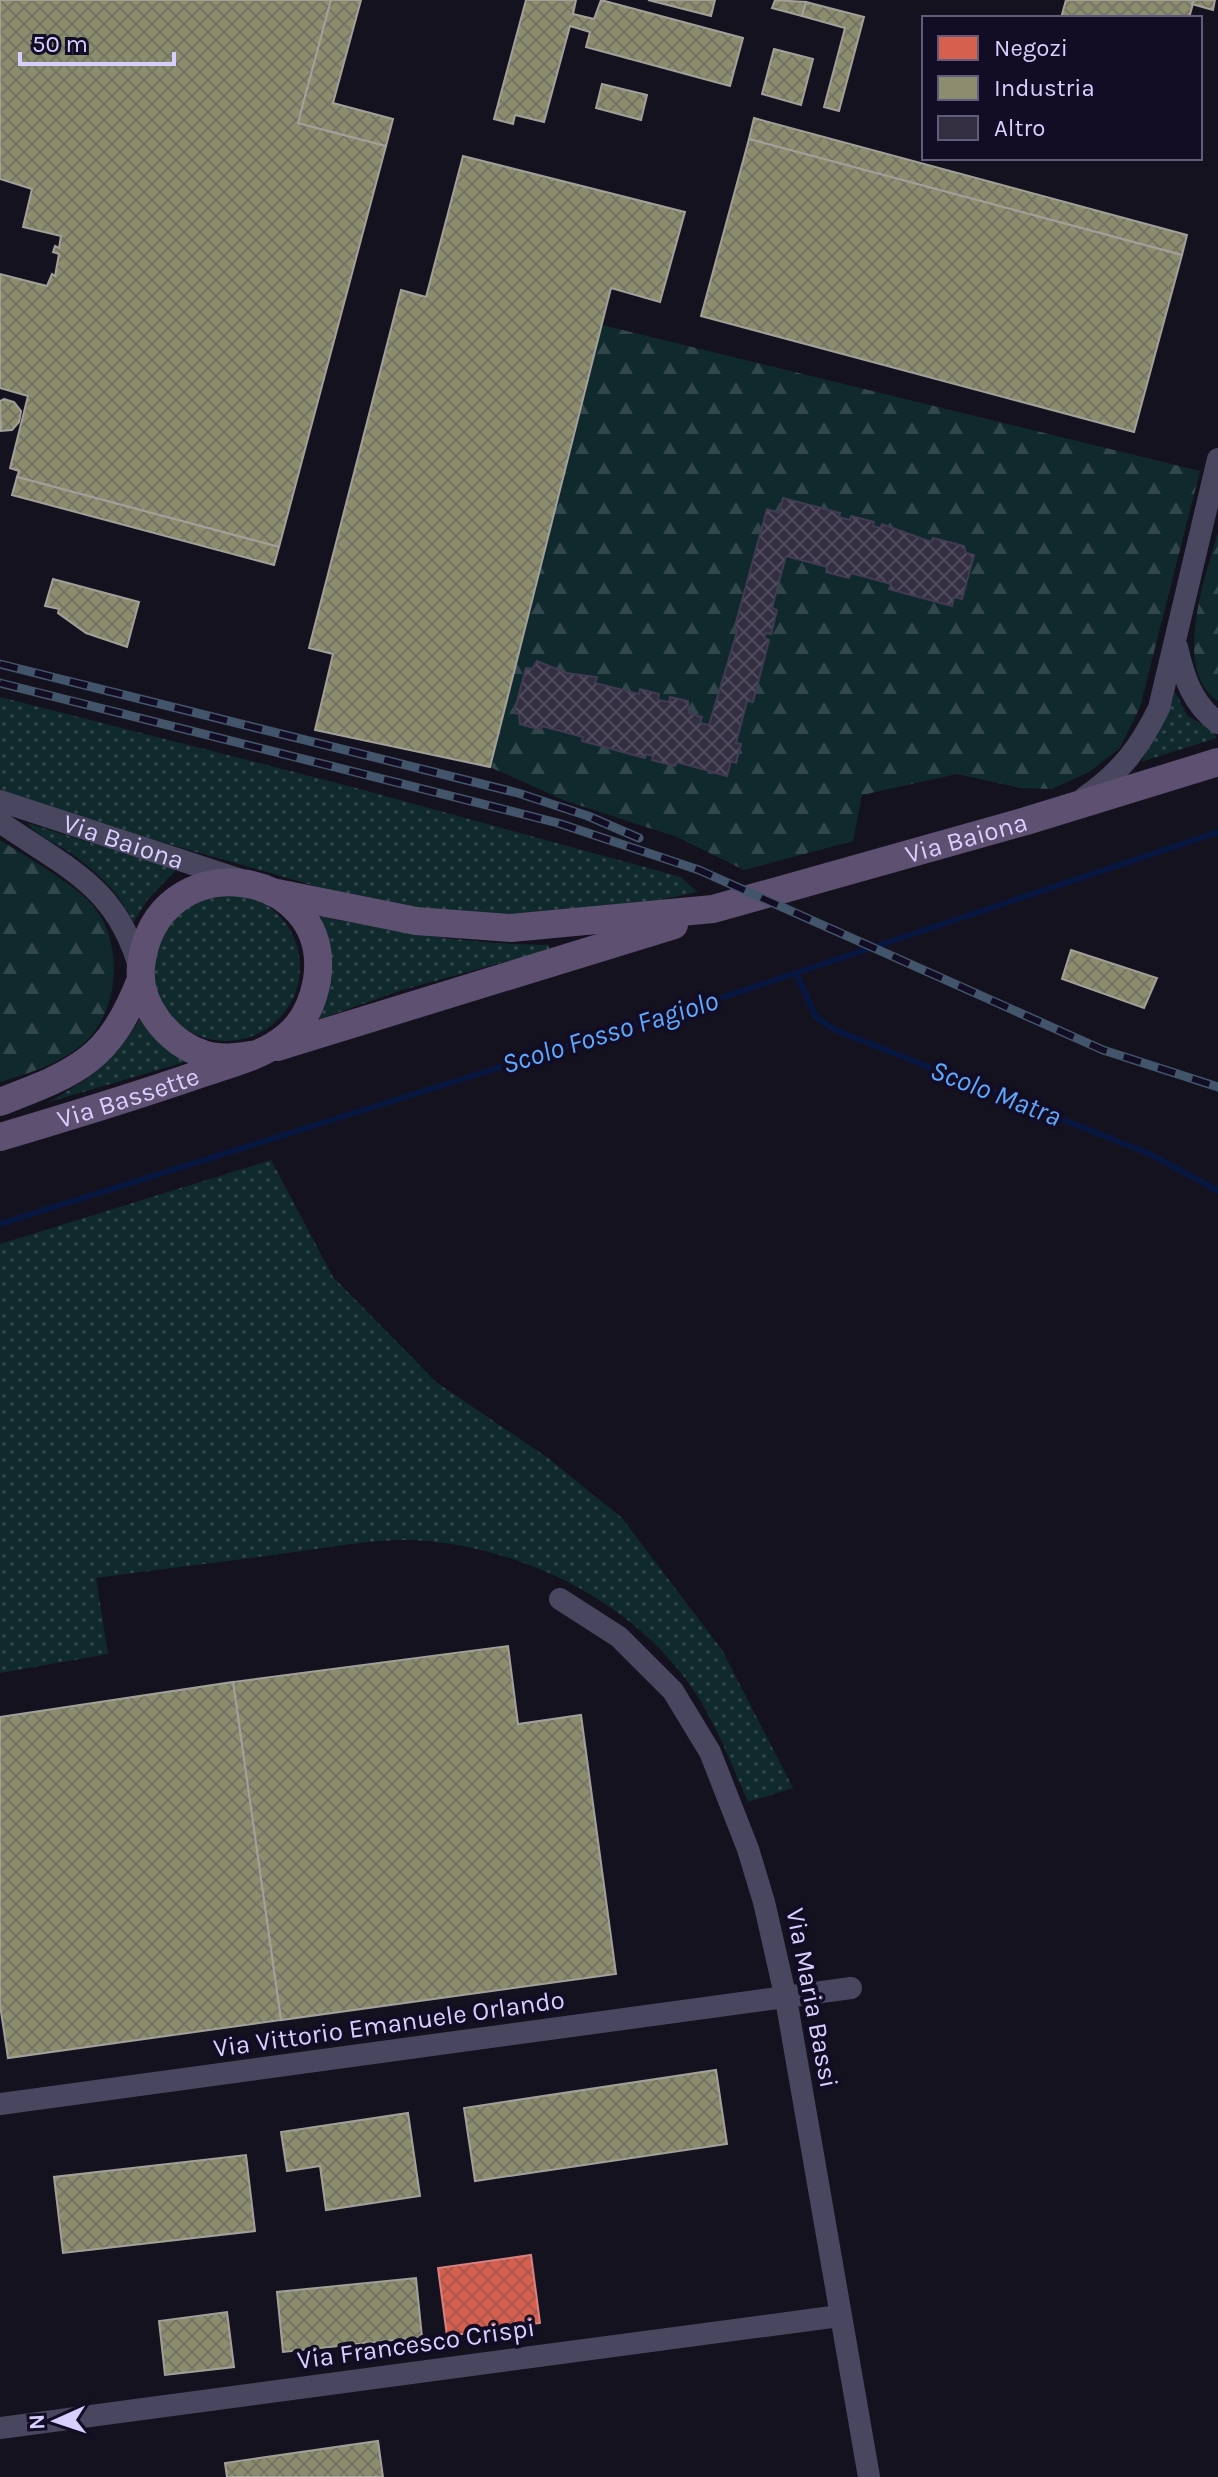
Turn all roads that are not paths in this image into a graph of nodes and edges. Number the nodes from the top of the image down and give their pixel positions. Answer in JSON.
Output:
{"nodes":[{"id":1,"x":1218,"y":459,"type":"edge"},
{"id":2,"x":1175,"y":642,"type":"junction"},
{"id":3,"x":1218,"y":723,"type":"edge"},
{"id":4,"x":1218,"y":762,"type":"edge"},
{"id":5,"x":0,"y":801,"type":"edge"},
{"id":6,"x":1067,"y":809,"type":"junction"},
{"id":7,"x":0,"y":822,"type":"edge"},
{"id":8,"x":260,"y":887,"type":"junction"},
{"id":9,"x":713,"y":909,"type":"junction"},
{"id":10,"x":141,"y":975,"type":"junction"},
{"id":11,"x":263,"y":1052,"type":"junction"},
{"id":12,"x":0,"y":1102,"type":"edge"},
{"id":13,"x":0,"y":1137,"type":"edge"},
{"id":14,"x":560,"y":1599,"type":"dead end"},
{"id":15,"x":851,"y":1988,"type":"dead end"},
{"id":16,"x":786,"y":1999,"type":"junction"},
{"id":17,"x":0,"y":2104,"type":"edge"},
{"id":18,"x":839,"y":2316,"type":"junction"},
{"id":19,"x":0,"y":2428,"type":"edge"},
{"id":20,"x":869,"y":2477,"type":"edge"}],
"edges":[{"from":1,"to":2,"type":"street"},
{"from":2,"to":3,"type":"street"},
{"from":2,"to":6,"type":"street"},
{"from":4,"to":6,"type":"main road","name":"Via Baiona"},
{"from":5,"to":8,"type":"street","name":"Via Baiona"},
{"from":6,"to":9,"type":"main road","name":"Via Baiona"},
{"from":7,"to":10,"type":"street","name":"Via Baiona"},
{"from":8,"to":9,"type":"main road","name":"Via Baiona"},
{"from":8,"to":10,"type":"main road"},
{"from":8,"to":11,"type":"main road"},
{"from":9,"to":11,"type":"main road","name":"Via Baiona"},
{"from":10,"to":11,"type":"main road"},
{"from":10,"to":12,"type":"main road","name":"Via Bassette"},
{"from":11,"to":13,"type":"main road","name":"Via Bassette"},
{"from":14,"to":16,"type":"street","name":"Via Maria Bassi"},
{"from":15,"to":16,"type":"street","name":"Via Vittorio Emanuele Orlando"},
{"from":16,"to":17,"type":"street","name":"Via Vittorio Emanuele Orlando"},
{"from":16,"to":18,"type":"street","name":"Via Maria Bassi"},
{"from":18,"to":19,"type":"street","name":"Via Francesco Crispi"},
{"from":18,"to":20,"type":"street","name":"Via Maria Bassi"}]}
